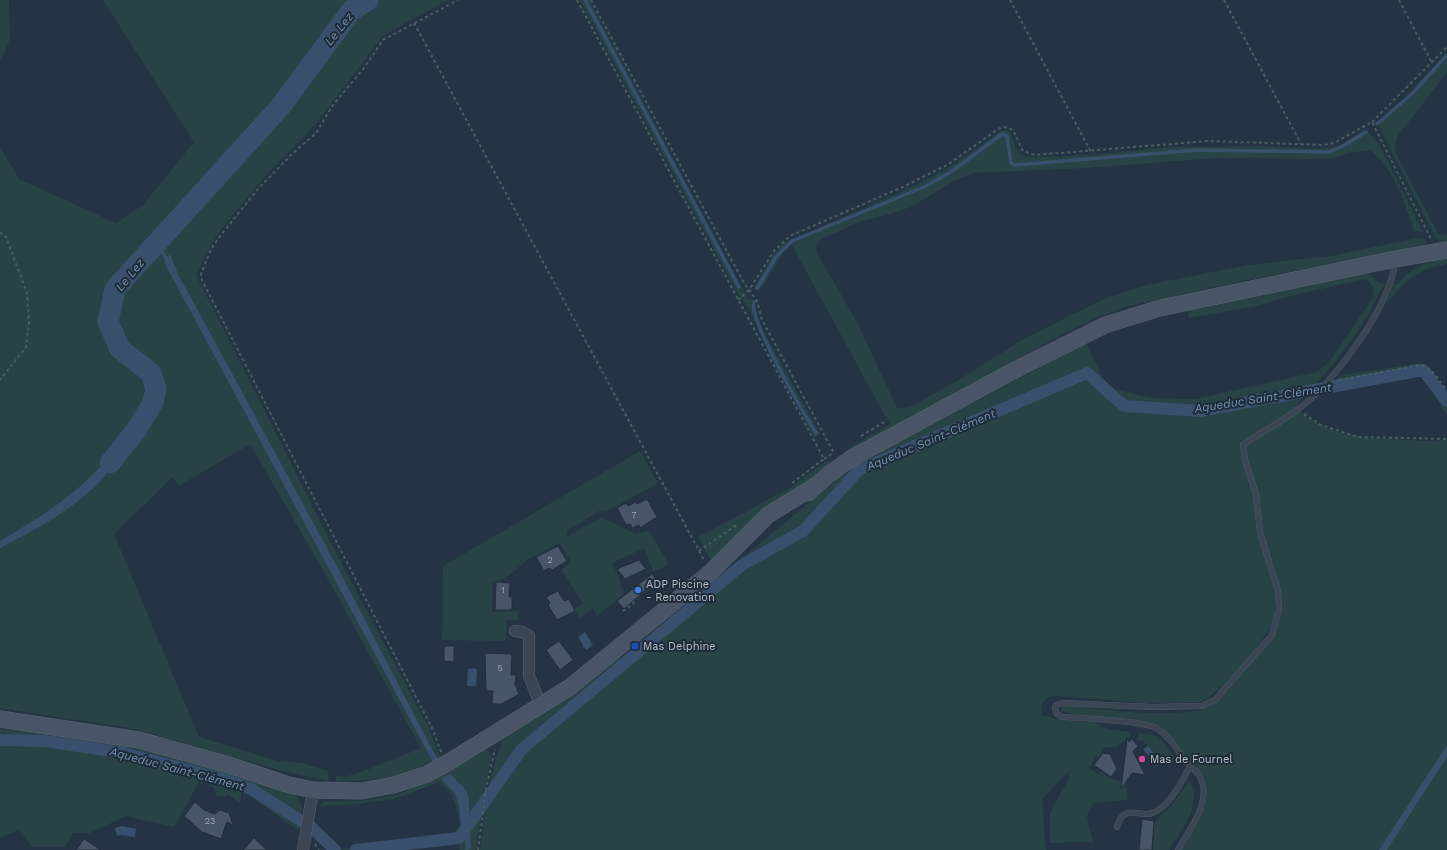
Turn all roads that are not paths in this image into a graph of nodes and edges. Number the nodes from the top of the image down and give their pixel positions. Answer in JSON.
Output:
{"nodes":[{"id":1,"x":1442,"y":251,"type":"edge"},
{"id":2,"x":1395,"y":259,"type":"junction"},
{"id":3,"x":515,"y":632,"type":"dead end"},
{"id":4,"x":541,"y":706,"type":"junction"},
{"id":5,"x":0,"y":719,"type":"edge"},
{"id":6,"x":1190,"y":766,"type":"junction"},
{"id":7,"x":313,"y":790,"type":"junction"},
{"id":8,"x":1117,"y":827,"type":"dead end"},
{"id":9,"x":303,"y":850,"type":"edge"},
{"id":10,"x":1178,"y":850,"type":"edge"}],
"edges":[{"from":1,"to":2,"type":"street"},
{"from":2,"to":4,"type":"street"},
{"from":2,"to":6,"type":"lane"},
{"from":3,"to":4,"type":"street"},
{"from":4,"to":7,"type":"street"},
{"from":5,"to":7,"type":"street"},
{"from":6,"to":8,"type":"lane"},
{"from":6,"to":10,"type":"lane"},
{"from":7,"to":9,"type":"street"}]}
